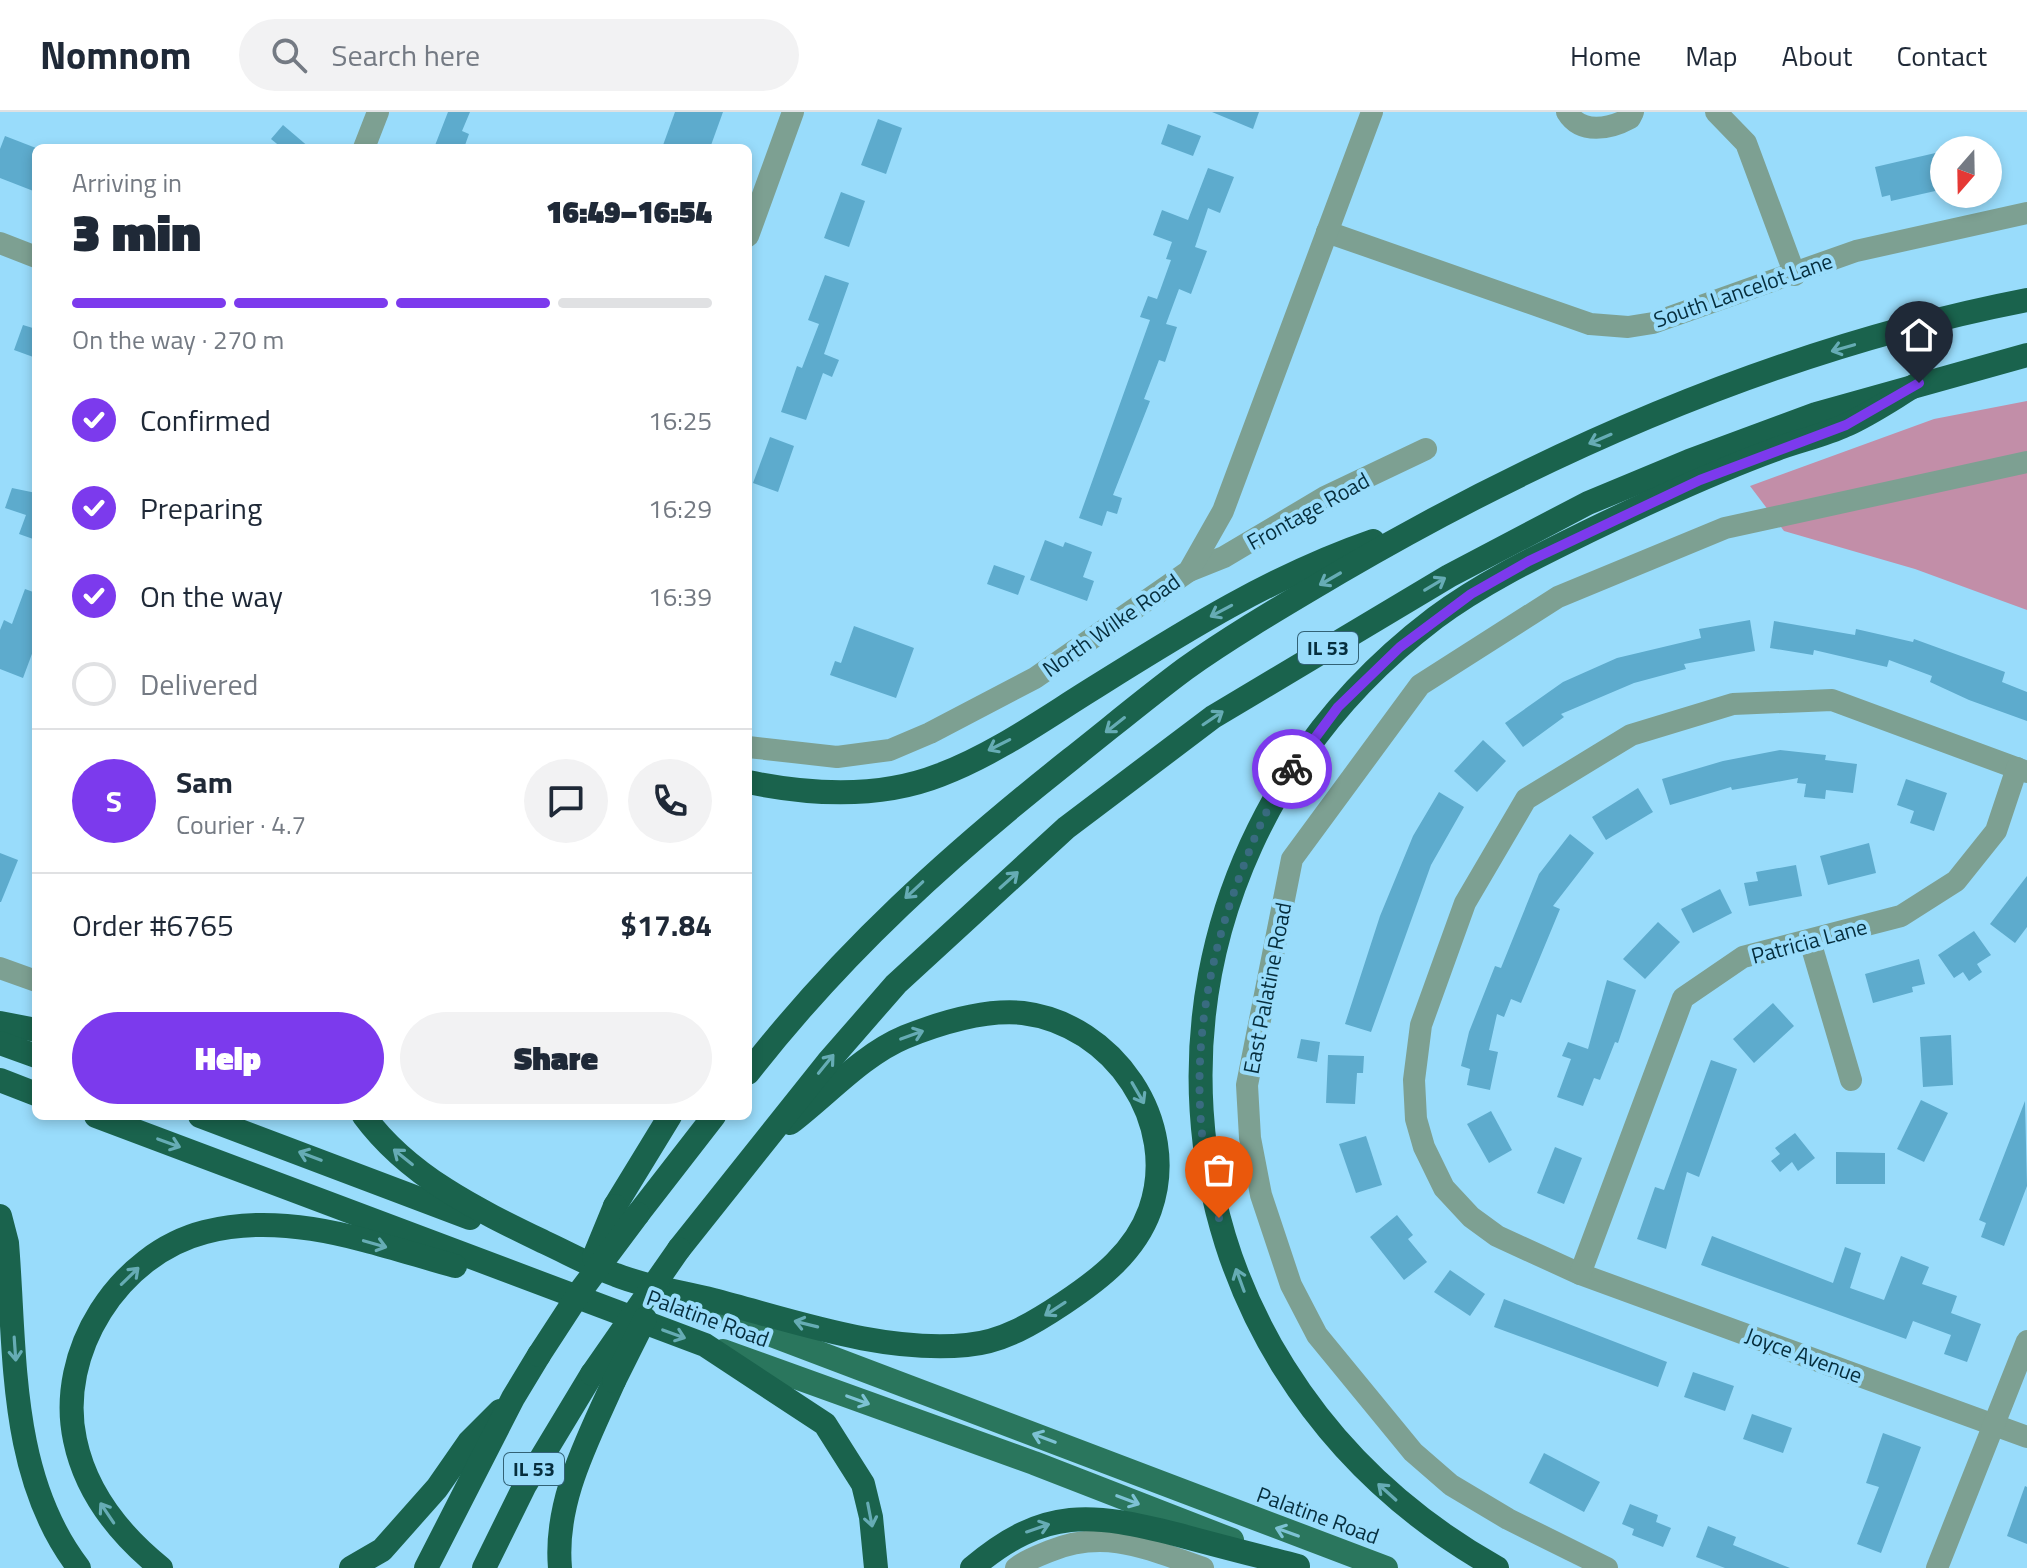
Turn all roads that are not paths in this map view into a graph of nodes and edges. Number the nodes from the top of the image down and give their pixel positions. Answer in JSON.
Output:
{"nodes":[{"id":1,"x":378,"y":112,"type":"edge"},
{"id":2,"x":793,"y":112,"type":"edge"},
{"id":3,"x":1372,"y":112,"type":"edge"},
{"id":4,"x":1567,"y":112,"type":"edge"},
{"id":5,"x":1633,"y":112,"type":"edge"},
{"id":6,"x":1716,"y":112,"type":"edge"},
{"id":7,"x":366,"y":144,"type":"edge"},
{"id":8,"x":2027,"y":213,"type":"edge"},
{"id":9,"x":752,"y":225,"type":"edge"},
{"id":10,"x":1327,"y":232,"type":"junction"},
{"id":11,"x":0,"y":243,"type":"edge"},
{"id":12,"x":32,"y":255,"type":"edge"},
{"id":13,"x":1795,"y":275,"type":"junction"},
{"id":14,"x":2027,"y":300,"type":"edge"},
{"id":15,"x":2027,"y":355,"type":"edge"},
{"id":16,"x":1919,"y":383,"type":"junction"},
{"id":17,"x":1426,"y":449,"type":"dead end"},
{"id":18,"x":2027,"y":462,"type":"edge"},
{"id":19,"x":1421,"y":525,"type":"junction"},
{"id":20,"x":1189,"y":571,"type":"junction"},
{"id":21,"x":752,"y":747,"type":"edge"},
{"id":22,"x":2022,"y":770,"type":"edge"},
{"id":23,"x":752,"y":783,"type":"edge"},
{"id":24,"x":1810,"y":941,"type":"junction"},
{"id":25,"x":0,"y":968,"type":"edge"},
{"id":26,"x":32,"y":980,"type":"edge"},
{"id":27,"x":0,"y":1023,"type":"edge"},
{"id":28,"x":32,"y":1029,"type":"edge"},
{"id":29,"x":0,"y":1043,"type":"edge"},
{"id":30,"x":32,"y":1055,"type":"edge"},
{"id":31,"x":752,"y":1068,"type":"edge"},
{"id":32,"x":0,"y":1080,"type":"edge"},
{"id":33,"x":1851,"y":1080,"type":"dead end"},
{"id":34,"x":32,"y":1092,"type":"edge"},
{"id":35,"x":107,"y":1120,"type":"edge"},
{"id":36,"x":210,"y":1120,"type":"edge"},
{"id":37,"x":367,"y":1120,"type":"edge"},
{"id":38,"x":668,"y":1120,"type":"edge"},
{"id":39,"x":710,"y":1120,"type":"edge"},
{"id":40,"x":760,"y":1147,"type":"junction"},
{"id":41,"x":626,"y":1210,"type":"junction"},
{"id":42,"x":0,"y":1216,"type":"edge"},
{"id":43,"x":1580,"y":1274,"type":"junction"},
{"id":44,"x":617,"y":1276,"type":"junction"},
{"id":45,"x":590,"y":1298,"type":"junction"},
{"id":46,"x":2027,"y":1341,"type":"edge"},
{"id":47,"x":705,"y":1345,"type":"junction"},
{"id":48,"x":603,"y":1377,"type":"junction"},
{"id":49,"x":513,"y":1398,"type":"junction"},
{"id":50,"x":1995,"y":1425,"type":"junction"},
{"id":51,"x":2027,"y":1437,"type":"edge"},
{"id":52,"x":1301,"y":1567,"type":"edge"},
{"id":53,"x":79,"y":1568,"type":"edge"},
{"id":54,"x":161,"y":1568,"type":"edge"},
{"id":55,"x":351,"y":1568,"type":"edge"},
{"id":56,"x":426,"y":1568,"type":"edge"},
{"id":57,"x":484,"y":1568,"type":"edge"},
{"id":58,"x":560,"y":1568,"type":"edge"},
{"id":59,"x":876,"y":1568,"type":"edge"},
{"id":60,"x":972,"y":1568,"type":"edge"},
{"id":61,"x":1016,"y":1568,"type":"edge"},
{"id":62,"x":1203,"y":1568,"type":"edge"},
{"id":63,"x":1386,"y":1568,"type":"edge"},
{"id":64,"x":1497,"y":1568,"type":"edge"},
{"id":65,"x":1607,"y":1568,"type":"edge"},
{"id":66,"x":1937,"y":1568,"type":"edge"}],
"edges":[{"from":1,"to":7,"type":"street"},
{"from":2,"to":9,"type":"street"},
{"from":3,"to":10,"type":"street","name":"North Wilke Road"},
{"from":4,"to":5,"type":"street"},
{"from":6,"to":13,"type":"street"},
{"from":8,"to":13,"type":"street","name":"South Lancelot Lane"},
{"from":10,"to":13,"type":"street","name":"South Lancelot Lane"},
{"from":10,"to":20,"type":"street","name":"North Wilke Road"},
{"from":11,"to":12,"type":"street"},
{"from":14,"to":19,"type":"highway","number":"IL 53","one_way":true},
{"from":15,"to":16,"type":"highway","number":"IL 53"},
{"from":40,"to":16,"type":"highway","number":"IL 53","one_way":true},
{"from":64,"to":16,"type":"highway","one_way":true},
{"from":17,"to":20,"type":"street","name":"Frontage Road"},
{"from":18,"to":65,"type":"street","name":"East Palatine Road"},
{"from":19,"to":23,"type":"highway","one_way":true},
{"from":19,"to":31,"type":"highway","number":"IL 53","one_way":true},
{"from":20,"to":21,"type":"street","name":"North Wilke Road"},
{"from":22,"to":24,"type":"street","name":"Patricia Lane"},
{"from":22,"to":43,"type":"street","name":"Joyce Avenue"},
{"from":24,"to":33,"type":"street"},
{"from":24,"to":43,"type":"street","name":"Patricia Lane"},
{"from":25,"to":26,"type":"street"},
{"from":27,"to":28,"type":"highway"},
{"from":29,"to":30,"type":"highway"},
{"from":32,"to":34,"type":"highway"},
{"from":35,"to":45,"type":"highway","name":"Palatine Road","one_way":true},
{"from":44,"to":36,"type":"highway","name":"Palatine Road","one_way":true},
{"from":44,"to":37,"type":"highway","one_way":true},
{"from":38,"to":41,"type":"highway"},
{"from":39,"to":41,"type":"highway","number":"IL 53"},
{"from":40,"to":44,"type":"highway","one_way":true},
{"from":40,"to":48,"type":"highway","number":"IL 53","bridge":true},
{"from":41,"to":45,"type":"highway","number":"IL 53","bridge":true},
{"from":42,"to":53,"type":"highway","one_way":true},
{"from":43,"to":50,"type":"street","name":"Joyce Avenue"},
{"from":63,"to":44,"type":"main road","name":"Palatine Road","one_way":true},
{"from":45,"to":47,"type":"highway","name":"Palatine Road","one_way":true},
{"from":45,"to":49,"type":"highway","number":"IL 53","bridge":true},
{"from":54,"to":45,"type":"highway","one_way":true},
{"from":46,"to":50,"type":"street"},
{"from":47,"to":52,"type":"main road","name":"Palatine Road","one_way":true},
{"from":47,"to":59,"type":"highway","one_way":true},
{"from":48,"to":57,"type":"highway","number":"IL 53"},
{"from":48,"to":58,"type":"highway"},
{"from":49,"to":55,"type":"highway"},
{"from":49,"to":56,"type":"highway","number":"IL 53"},
{"from":50,"to":51,"type":"street","name":"Joyce Avenue"},
{"from":50,"to":66,"type":"street"},
{"from":60,"to":52,"type":"highway","one_way":true},
{"from":61,"to":62,"type":"street"}]}
